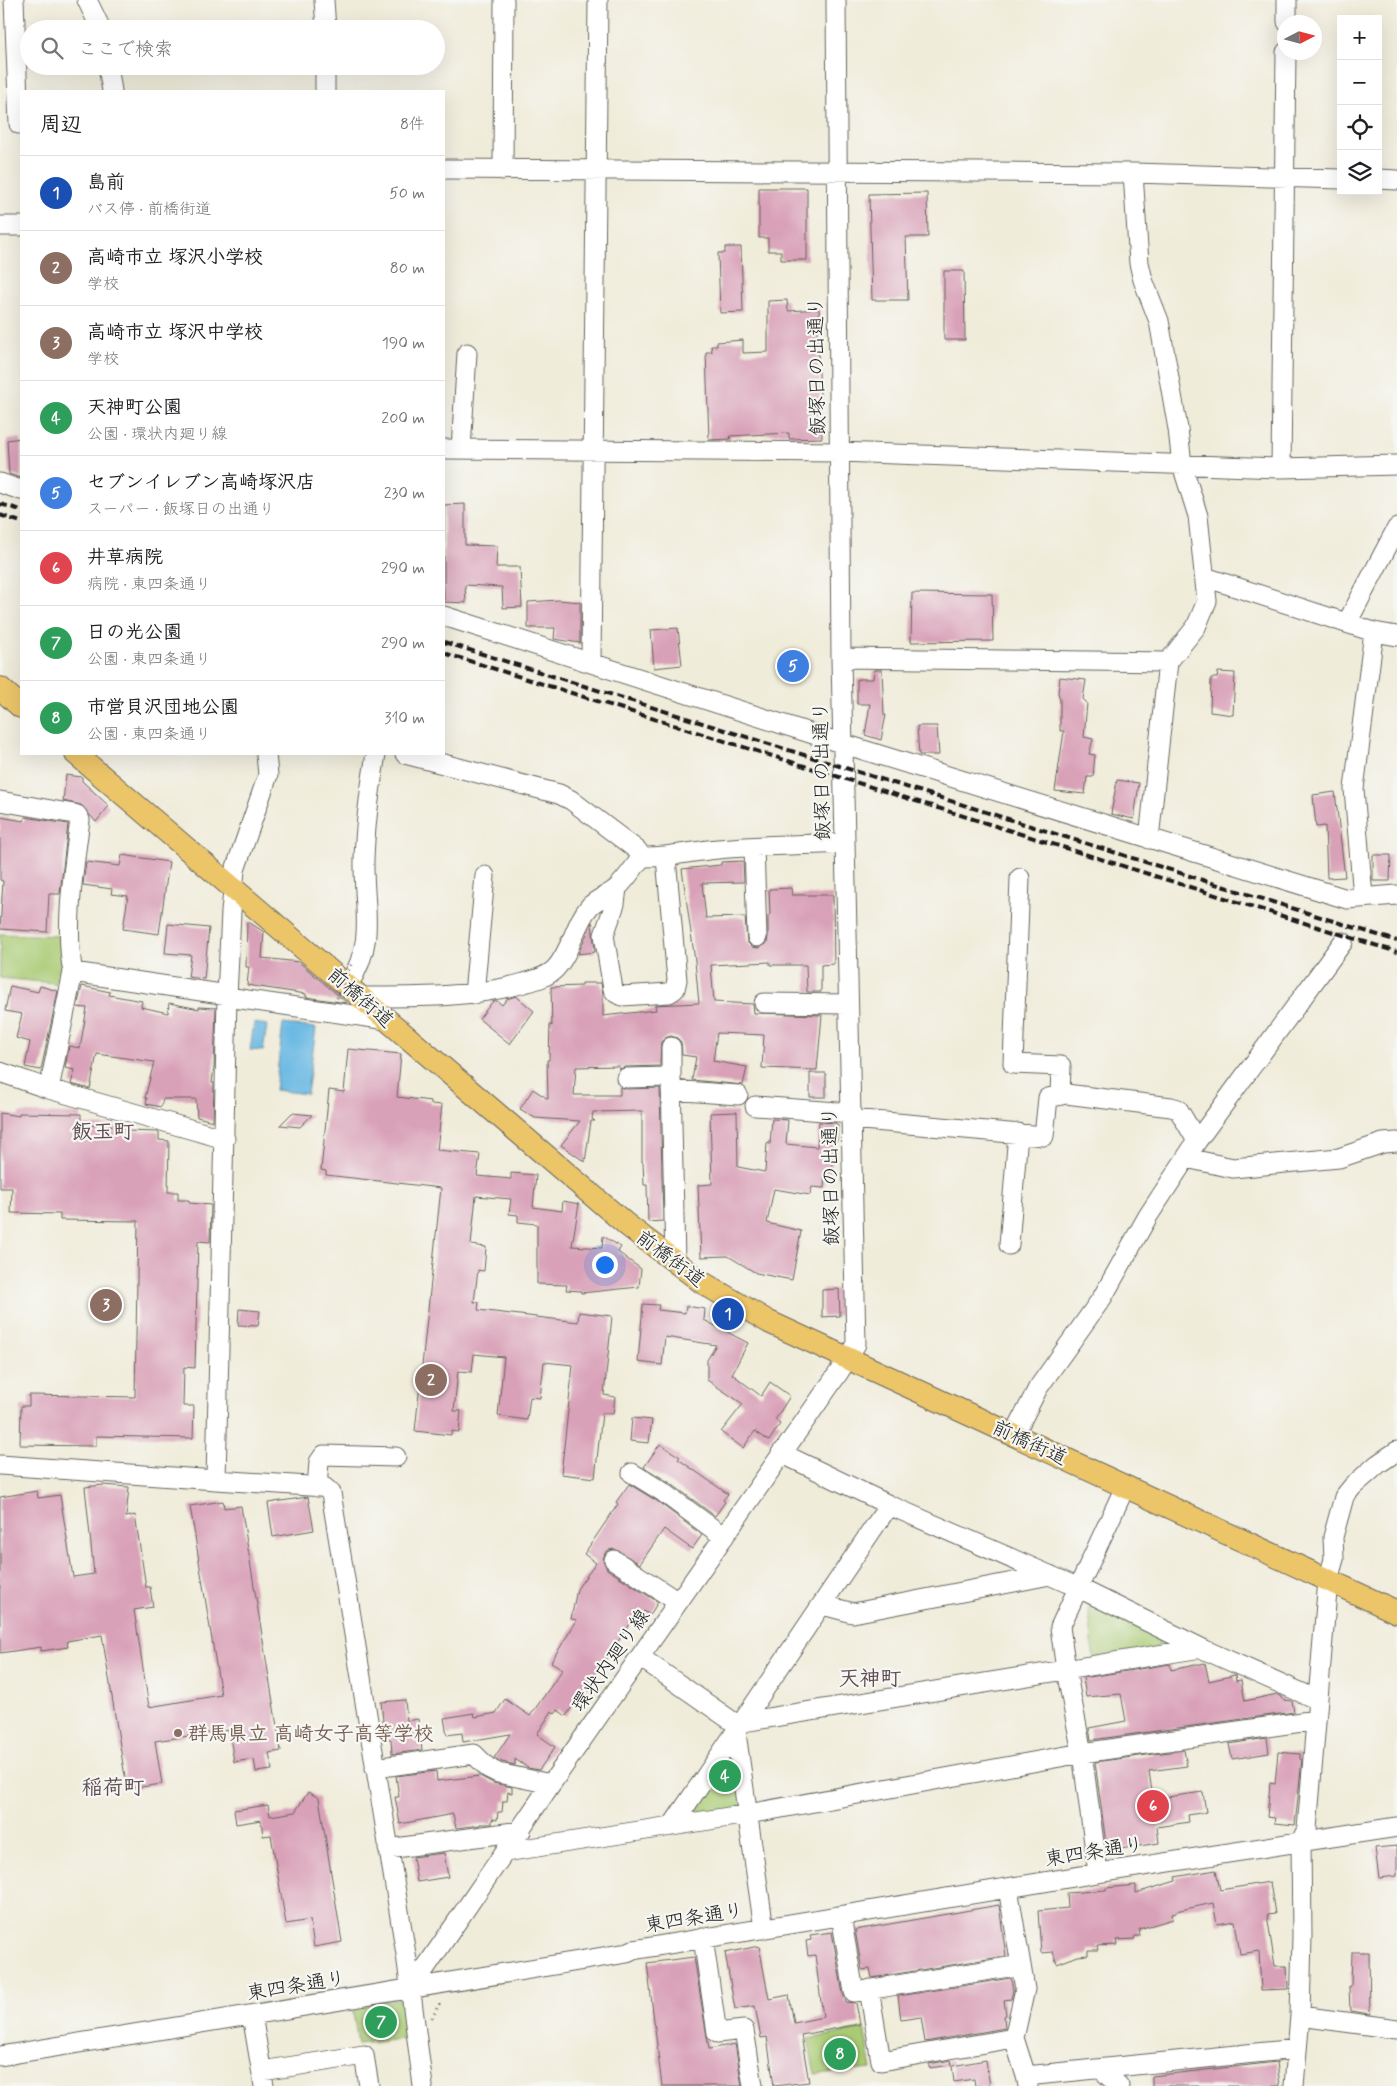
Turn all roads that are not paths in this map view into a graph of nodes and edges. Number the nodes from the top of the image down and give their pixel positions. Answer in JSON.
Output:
{"nodes":[{"id":1,"x":14,"y":0,"type":"edge"},
{"id":2,"x":86,"y":0,"type":"edge"},
{"id":3,"x":324,"y":0,"type":"edge"},
{"id":4,"x":504,"y":0,"type":"edge"},
{"id":5,"x":598,"y":0,"type":"edge"},
{"id":6,"x":836,"y":0,"type":"edge"},
{"id":7,"x":1287,"y":0,"type":"edge"},
{"id":8,"x":1286,"y":15,"type":"edge"},
{"id":9,"x":97,"y":20,"type":"edge"},
{"id":10,"x":325,"y":20,"type":"edge"},
{"id":11,"x":1286,"y":60,"type":"edge"},
{"id":12,"x":109,"y":75,"type":"edge"},
{"id":13,"x":325,"y":75,"type":"edge"},
{"id":14,"x":112,"y":90,"type":"edge"},
{"id":15,"x":325,"y":90,"type":"edge"},
{"id":16,"x":19,"y":124,"type":"dead end"},
{"id":17,"x":445,"y":169,"type":"edge"},
{"id":18,"x":596,"y":169,"type":"junction"},
{"id":19,"x":503,"y":170,"type":"junction"},
{"id":20,"x":837,"y":172,"type":"junction"},
{"id":21,"x":1133,"y":173,"type":"junction"},
{"id":22,"x":1286,"y":177,"type":"junction"},
{"id":23,"x":1337,"y":179,"type":"edge"},
{"id":24,"x":1382,"y":180,"type":"edge"},
{"id":25,"x":1397,"y":180,"type":"edge"},
{"id":26,"x":0,"y":226,"type":"edge"},
{"id":27,"x":20,"y":226,"type":"edge"},
{"id":28,"x":467,"y":353,"type":"dead end"},
{"id":29,"x":452,"y":449,"type":"edge"},
{"id":30,"x":593,"y":451,"type":"junction"},
{"id":31,"x":840,"y":452,"type":"junction"},
{"id":32,"x":1182,"y":465,"type":"junction"},
{"id":33,"x":1397,"y":465,"type":"edge"},
{"id":34,"x":1281,"y":468,"type":"junction"},
{"id":35,"x":0,"y":483,"type":"edge"},
{"id":36,"x":20,"y":490,"type":"edge"},
{"id":37,"x":1397,"y":528,"type":"edge"},
{"id":38,"x":1205,"y":577,"type":"junction"},
{"id":39,"x":445,"y":616,"type":"edge"},
{"id":40,"x":1347,"y":623,"type":"junction"},
{"id":41,"x":1374,"y":632,"type":"junction"},
{"id":42,"x":1397,"y":636,"type":"edge"},
{"id":43,"x":841,"y":658,"type":"junction"},
{"id":44,"x":592,"y":662,"type":"junction"},
{"id":45,"x":1168,"y":662,"type":"junction"},
{"id":46,"x":0,"y":688,"type":"edge"},
{"id":47,"x":20,"y":706,"type":"edge"},
{"id":48,"x":844,"y":744,"type":"junction"},
{"id":49,"x":77,"y":755,"type":"edge"},
{"id":50,"x":266,"y":755,"type":"edge"},
{"id":51,"x":376,"y":755,"type":"edge"},
{"id":52,"x":409,"y":755,"type":"edge"},
{"id":53,"x":0,"y":801,"type":"edge"},
{"id":54,"x":1149,"y":839,"type":"junction"},
{"id":55,"x":845,"y":843,"type":"junction"},
{"id":56,"x":754,"y":847,"type":"junction"},
{"id":57,"x":642,"y":857,"type":"junction"},
{"id":58,"x":666,"y":858,"type":"junction"},
{"id":59,"x":486,"y":876,"type":"dead end"},
{"id":60,"x":1020,"y":878,"type":"dead end"},
{"id":61,"x":233,"y":887,"type":"junction"},
{"id":62,"x":617,"y":888,"type":"junction"},
{"id":63,"x":1397,"y":895,"type":"edge"},
{"id":64,"x":1363,"y":897,"type":"junction"},
{"id":65,"x":757,"y":937,"type":"dead end"},
{"id":66,"x":1343,"y":942,"type":"dead end"},
{"id":67,"x":73,"y":972,"type":"junction"},
{"id":68,"x":349,"y":994,"type":"junction"},
{"id":69,"x":474,"y":994,"type":"junction"},
{"id":70,"x":228,"y":996,"type":"junction"},
{"id":71,"x":764,"y":1003,"type":"dead end"},
{"id":72,"x":848,"y":1004,"type":"junction"},
{"id":73,"x":388,"y":1020,"type":"junction"},
{"id":74,"x":671,"y":1047,"type":"dead end"},
{"id":75,"x":0,"y":1072,"type":"edge"},
{"id":76,"x":626,"y":1078,"type":"dead end"},
{"id":77,"x":671,"y":1083,"type":"junction"},
{"id":78,"x":49,"y":1089,"type":"junction"},
{"id":79,"x":738,"y":1095,"type":"dead end"},
{"id":80,"x":1060,"y":1095,"type":"junction"},
{"id":81,"x":754,"y":1106,"type":"dead end"},
{"id":82,"x":851,"y":1116,"type":"junction"},
{"id":83,"x":1018,"y":1133,"type":"junction"},
{"id":84,"x":225,"y":1139,"type":"junction"},
{"id":85,"x":1197,"y":1141,"type":"junction"},
{"id":86,"x":1397,"y":1142,"type":"edge"},
{"id":87,"x":1186,"y":1158,"type":"junction"},
{"id":88,"x":1009,"y":1245,"type":"dead end"},
{"id":89,"x":675,"y":1262,"type":"junction"},
{"id":90,"x":847,"y":1358,"type":"junction"},
{"id":91,"x":1014,"y":1435,"type":"junction"},
{"id":92,"x":1397,"y":1451,"type":"edge"},
{"id":93,"x":781,"y":1453,"type":"junction"},
{"id":94,"x":396,"y":1457,"type":"dead end"},
{"id":95,"x":0,"y":1465,"type":"edge"},
{"id":96,"x":632,"y":1473,"type":"dead end"},
{"id":97,"x":216,"y":1480,"type":"junction"},
{"id":98,"x":317,"y":1487,"type":"junction"},
{"id":99,"x":1125,"y":1487,"type":"junction"},
{"id":100,"x":889,"y":1505,"type":"junction"},
{"id":101,"x":724,"y":1537,"type":"junction"},
{"id":102,"x":614,"y":1560,"type":"dead end"},
{"id":103,"x":1050,"y":1575,"type":"junction"},
{"id":104,"x":1328,"y":1580,"type":"junction"},
{"id":105,"x":1079,"y":1588,"type":"junction"},
{"id":106,"x":678,"y":1602,"type":"junction"},
{"id":107,"x":823,"y":1605,"type":"junction"},
{"id":108,"x":1397,"y":1612,"type":"edge"},
{"id":109,"x":1201,"y":1648,"type":"junction"},
{"id":110,"x":640,"y":1657,"type":"junction"},
{"id":111,"x":1066,"y":1670,"type":"junction"},
{"id":112,"x":1318,"y":1700,"type":"junction"},
{"id":113,"x":1316,"y":1720,"type":"junction"},
{"id":114,"x":739,"y":1727,"type":"junction"},
{"id":115,"x":1082,"y":1753,"type":"junction"},
{"id":116,"x":375,"y":1768,"type":"junction"},
{"id":117,"x":551,"y":1784,"type":"junction"},
{"id":118,"x":748,"y":1814,"type":"junction"},
{"id":119,"x":672,"y":1826,"type":"junction"},
{"id":120,"x":1397,"y":1827,"type":"edge"},
{"id":121,"x":521,"y":1831,"type":"junction"},
{"id":122,"x":1301,"y":1841,"type":"junction"},
{"id":123,"x":388,"y":1849,"type":"junction"},
{"id":124,"x":506,"y":1852,"type":"junction"},
{"id":125,"x":1098,"y":1873,"type":"junction"},
{"id":126,"x":1008,"y":1888,"type":"junction"},
{"id":127,"x":841,"y":1916,"type":"junction"},
{"id":128,"x":764,"y":1929,"type":"junction"},
{"id":129,"x":703,"y":1938,"type":"junction"},
{"id":130,"x":1021,"y":1964,"type":"junction"},
{"id":131,"x":411,"y":1989,"type":"junction"},
{"id":132,"x":869,"y":1989,"type":"junction"},
{"id":133,"x":252,"y":2015,"type":"junction"},
{"id":134,"x":1300,"y":2016,"type":"junction"},
{"id":135,"x":1397,"y":2029,"type":"edge"},
{"id":136,"x":1014,"y":2038,"type":"junction"},
{"id":137,"x":1296,"y":2049,"type":"junction"},
{"id":138,"x":0,"y":2056,"type":"edge"},
{"id":139,"x":1101,"y":2068,"type":"junction"},
{"id":140,"x":263,"y":2078,"type":"edge"},
{"id":141,"x":1027,"y":2081,"type":"edge"},
{"id":142,"x":369,"y":2086,"type":"edge"},
{"id":143,"x":423,"y":2086,"type":"edge"},
{"id":144,"x":754,"y":2086,"type":"edge"},
{"id":145,"x":1119,"y":2086,"type":"edge"},
{"id":146,"x":1294,"y":2086,"type":"edge"}],
"edges":[{"from":1,"to":16,"type":"street"},
{"from":2,"to":9,"type":"street"},
{"from":3,"to":10,"type":"street"},
{"from":4,"to":19,"type":"street"},
{"from":5,"to":18,"type":"street"},
{"from":6,"to":20,"type":"street","name":"飯塚日の出通り"},
{"from":7,"to":8,"type":"street"},
{"from":11,"to":22,"type":"street"},
{"from":12,"to":14,"type":"street"},
{"from":13,"to":15,"type":"street"},
{"from":17,"to":19,"type":"street"},
{"from":18,"to":19,"type":"street"},
{"from":18,"to":20,"type":"street"},
{"from":18,"to":30,"type":"street"},
{"from":20,"to":21,"type":"street"},
{"from":20,"to":31,"type":"street","name":"飯塚日の出通り"},
{"from":21,"to":22,"type":"street"},
{"from":21,"to":32,"type":"street"},
{"from":22,"to":23,"type":"street"},
{"from":22,"to":34,"type":"street"},
{"from":24,"to":25,"type":"street"},
{"from":26,"to":27,"type":"street"},
{"from":28,"to":29,"type":"street"},
{"from":29,"to":30,"type":"street"},
{"from":30,"to":31,"type":"street"},
{"from":30,"to":44,"type":"street"},
{"from":31,"to":32,"type":"street"},
{"from":31,"to":43,"type":"street","name":"飯塚日の出通り"},
{"from":32,"to":34,"type":"street"},
{"from":32,"to":38,"type":"street"},
{"from":33,"to":34,"type":"street"},
{"from":35,"to":36,"type":"street"},
{"from":37,"to":40,"type":"street"},
{"from":38,"to":40,"type":"street"},
{"from":38,"to":45,"type":"street"},
{"from":39,"to":44,"type":"street"},
{"from":40,"to":41,"type":"street"},
{"from":41,"to":42,"type":"street"},
{"from":41,"to":64,"type":"street"},
{"from":43,"to":45,"type":"street"},
{"from":43,"to":48,"type":"street","name":"飯塚日の出通り"},
{"from":44,"to":48,"type":"street"},
{"from":45,"to":54,"type":"street"},
{"from":46,"to":47,"type":"main road"},
{"from":48,"to":54,"type":"street"},
{"from":48,"to":55,"type":"street","name":"飯塚日の出通り"},
{"from":49,"to":61,"type":"main road","name":"前橋街道"},
{"from":50,"to":61,"type":"street"},
{"from":51,"to":68,"type":"street"},
{"from":52,"to":57,"type":"street"},
{"from":53,"to":67,"type":"street"},
{"from":54,"to":64,"type":"street"},
{"from":55,"to":56,"type":"street"},
{"from":55,"to":72,"type":"street","name":"飯塚日の出通り"},
{"from":56,"to":58,"type":"street"},
{"from":56,"to":65,"type":"street"},
{"from":57,"to":58,"type":"street"},
{"from":57,"to":62,"type":"street"},
{"from":58,"to":62,"type":"street"},
{"from":59,"to":69,"type":"street"},
{"from":60,"to":80,"type":"street"},
{"from":61,"to":68,"type":"main road","name":"前橋街道"},
{"from":61,"to":70,"type":"street"},
{"from":62,"to":69,"type":"street"},
{"from":63,"to":64,"type":"street"},
{"from":66,"to":85,"type":"street"},
{"from":67,"to":70,"type":"street"},
{"from":67,"to":78,"type":"street"},
{"from":68,"to":69,"type":"street"},
{"from":68,"to":73,"type":"main road","name":"前橋街道"},
{"from":70,"to":73,"type":"street"},
{"from":70,"to":84,"type":"street"},
{"from":71,"to":72,"type":"street"},
{"from":72,"to":82,"type":"street","name":"飯塚日の出通り"},
{"from":73,"to":89,"type":"main road","name":"前橋街道"},
{"from":74,"to":77,"type":"street"},
{"from":75,"to":78,"type":"street"},
{"from":76,"to":77,"type":"street"},
{"from":77,"to":79,"type":"street"},
{"from":77,"to":89,"type":"street"},
{"from":78,"to":84,"type":"street"},
{"from":80,"to":83,"type":"street"},
{"from":80,"to":85,"type":"street"},
{"from":81,"to":82,"type":"street"},
{"from":82,"to":83,"type":"street"},
{"from":82,"to":90,"type":"street","name":"飯塚日の出通り"},
{"from":83,"to":88,"type":"street"},
{"from":84,"to":97,"type":"street"},
{"from":85,"to":87,"type":"street"},
{"from":86,"to":87,"type":"street"},
{"from":87,"to":91,"type":"street"},
{"from":89,"to":90,"type":"main road","name":"前橋街道"},
{"from":90,"to":91,"type":"main road","name":"前橋街道"},
{"from":90,"to":93,"type":"street","name":"環状内廻り線"},
{"from":91,"to":99,"type":"main road","name":"前橋街道"},
{"from":92,"to":104,"type":"street"},
{"from":93,"to":100,"type":"street"},
{"from":93,"to":101,"type":"street","name":"環状内廻り線"},
{"from":94,"to":98,"type":"street"},
{"from":95,"to":97,"type":"street"},
{"from":96,"to":101,"type":"street"},
{"from":97,"to":98,"type":"street"},
{"from":98,"to":116,"type":"street"},
{"from":99,"to":104,"type":"main road","name":"前橋街道"},
{"from":99,"to":105,"type":"street"},
{"from":100,"to":103,"type":"street"},
{"from":100,"to":107,"type":"street"},
{"from":101,"to":106,"type":"street","name":"環状内廻り線"},
{"from":102,"to":106,"type":"street"},
{"from":103,"to":105,"type":"street"},
{"from":103,"to":107,"type":"street"},
{"from":104,"to":108,"type":"main road","name":"前橋街道"},
{"from":104,"to":112,"type":"street"},
{"from":105,"to":109,"type":"street"},
{"from":105,"to":111,"type":"street"},
{"from":106,"to":110,"type":"street","name":"環状内廻り線"},
{"from":107,"to":114,"type":"street"},
{"from":109,"to":111,"type":"street"},
{"from":109,"to":112,"type":"street"},
{"from":110,"to":114,"type":"street"},
{"from":110,"to":117,"type":"street","name":"環状内廻り線"},
{"from":111,"to":114,"type":"street"},
{"from":111,"to":115,"type":"street"},
{"from":112,"to":113,"type":"street"},
{"from":113,"to":115,"type":"street"},
{"from":113,"to":122,"type":"street"},
{"from":114,"to":118,"type":"street"},
{"from":114,"to":119,"type":"street"},
{"from":115,"to":118,"type":"street"},
{"from":115,"to":125,"type":"street"},
{"from":116,"to":117,"type":"street"},
{"from":116,"to":123,"type":"street"},
{"from":117,"to":121,"type":"street","name":"環状内廻り線"},
{"from":118,"to":119,"type":"street"},
{"from":118,"to":128,"type":"street"},
{"from":119,"to":124,"type":"street"},
{"from":120,"to":122,"type":"street","name":"東四条通り"},
{"from":121,"to":123,"type":"street"},
{"from":121,"to":124,"type":"street","name":"環状内廻り線"},
{"from":122,"to":125,"type":"street","name":"東四条通り"},
{"from":122,"to":134,"type":"street"},
{"from":123,"to":131,"type":"street"},
{"from":124,"to":131,"type":"street","name":"環状内廻り線"},
{"from":125,"to":126,"type":"street","name":"東四条通り"},
{"from":126,"to":127,"type":"street","name":"東四条通り"},
{"from":126,"to":130,"type":"street"},
{"from":127,"to":128,"type":"street","name":"東四条通り"},
{"from":127,"to":132,"type":"street"},
{"from":128,"to":129,"type":"street","name":"東四条通り"},
{"from":129,"to":131,"type":"street","name":"東四条通り"},
{"from":129,"to":144,"type":"street"},
{"from":130,"to":132,"type":"street"},
{"from":130,"to":136,"type":"street"},
{"from":131,"to":133,"type":"street","name":"東四条通り"},
{"from":131,"to":143,"type":"street"},
{"from":132,"to":136,"type":"street"},
{"from":133,"to":138,"type":"street","name":"東四条通り"},
{"from":133,"to":140,"type":"street"},
{"from":134,"to":135,"type":"street"},
{"from":134,"to":137,"type":"street"},
{"from":136,"to":141,"type":"street"},
{"from":137,"to":139,"type":"street"},
{"from":137,"to":146,"type":"street"},
{"from":139,"to":141,"type":"street"},
{"from":139,"to":145,"type":"street"},
{"from":140,"to":142,"type":"street"}]}
